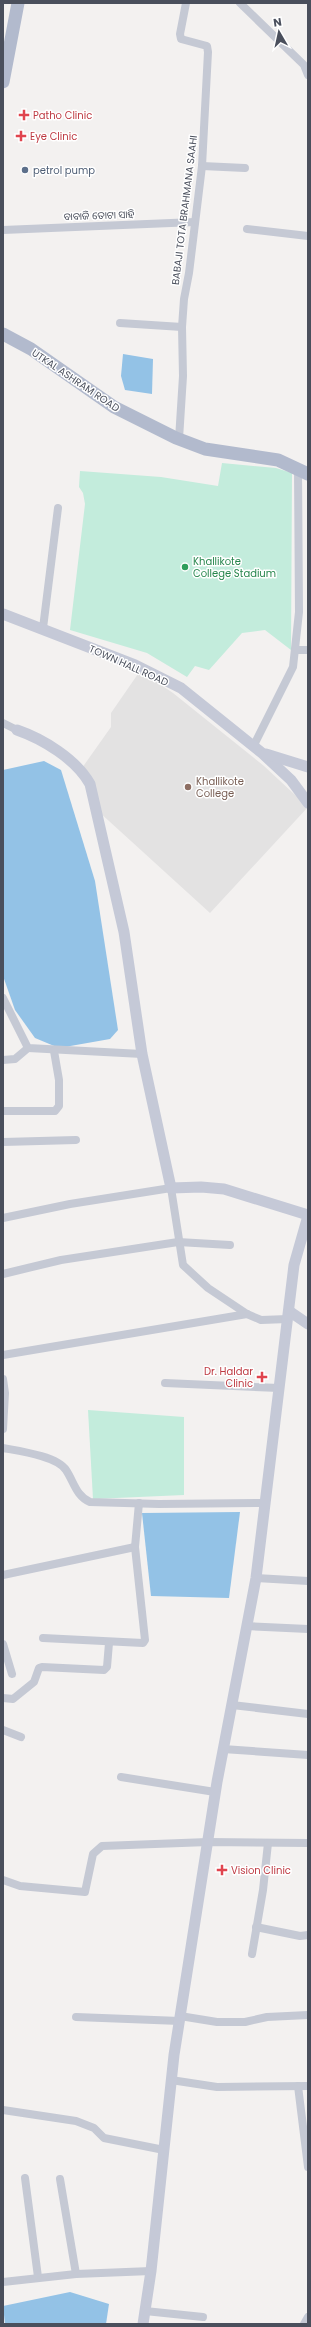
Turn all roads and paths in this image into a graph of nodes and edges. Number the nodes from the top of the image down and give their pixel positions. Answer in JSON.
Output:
{"nodes":[{"id":1,"x":18,"y":3,"type":"edge"},
{"id":2,"x":186,"y":3,"type":"edge"},
{"id":3,"x":240,"y":3,"type":"edge"},
{"id":4,"x":306,"y":65,"type":"edge"},
{"id":5,"x":308,"y":75,"type":"edge"},
{"id":6,"x":3,"y":82,"type":"edge"},
{"id":7,"x":202,"y":166,"type":"junction"},
{"id":8,"x":245,"y":168,"type":"dead end"},
{"id":9,"x":195,"y":222,"type":"junction"},
{"id":10,"x":247,"y":229,"type":"dead end"},
{"id":11,"x":3,"y":230,"type":"edge"},
{"id":12,"x":308,"y":236,"type":"edge"},
{"id":13,"x":120,"y":323,"type":"dead end"},
{"id":14,"x":182,"y":328,"type":"junction"},
{"id":15,"x":3,"y":334,"type":"edge"},
{"id":16,"x":179,"y":439,"type":"junction"},
{"id":17,"x":303,"y":471,"type":"edge"},
{"id":18,"x":58,"y":508,"type":"dead end"},
{"id":19,"x":3,"y":610,"type":"edge"},
{"id":20,"x":8,"y":615,"type":"edge"},
{"id":21,"x":43,"y":628,"type":"junction"},
{"id":22,"x":294,"y":650,"type":"junction"},
{"id":23,"x":308,"y":650,"type":"edge"},
{"id":24,"x":3,"y":723,"type":"edge"},
{"id":25,"x":3,"y":729,"type":"edge"},
{"id":26,"x":17,"y":730,"type":"junction"},
{"id":27,"x":257,"y":750,"type":"junction"},
{"id":28,"x":304,"y":766,"type":"edge"},
{"id":29,"x":291,"y":780,"type":"junction"},
{"id":30,"x":308,"y":803,"type":"edge"},
{"id":31,"x":3,"y":998,"type":"edge"},
{"id":32,"x":28,"y":1048,"type":"junction"},
{"id":33,"x":54,"y":1051,"type":"junction"},
{"id":34,"x":142,"y":1054,"type":"junction"},
{"id":35,"x":3,"y":1060,"type":"edge"},
{"id":36,"x":3,"y":1111,"type":"edge"},
{"id":37,"x":76,"y":1140,"type":"dead end"},
{"id":38,"x":3,"y":1142,"type":"edge"},
{"id":39,"x":171,"y":1188,"type":"junction"},
{"id":40,"x":308,"y":1215,"type":"edge"},
{"id":41,"x":3,"y":1218,"type":"edge"},
{"id":42,"x":178,"y":1242,"type":"junction"},
{"id":43,"x":230,"y":1245,"type":"dead end"},
{"id":44,"x":3,"y":1274,"type":"edge"},
{"id":45,"x":289,"y":1311,"type":"junction"},
{"id":46,"x":247,"y":1314,"type":"junction"},
{"id":47,"x":308,"y":1318,"type":"edge"},
{"id":48,"x":308,"y":1324,"type":"edge"},
{"id":49,"x":3,"y":1354,"type":"edge"},
{"id":50,"x":3,"y":1378,"type":"edge"},
{"id":51,"x":165,"y":1383,"type":"dead end"},
{"id":52,"x":279,"y":1388,"type":"junction"},
{"id":53,"x":3,"y":1429,"type":"edge"},
{"id":54,"x":3,"y":1448,"type":"edge"},
{"id":55,"x":139,"y":1503,"type":"junction"},
{"id":56,"x":265,"y":1503,"type":"junction"},
{"id":57,"x":135,"y":1547,"type":"junction"},
{"id":58,"x":3,"y":1575,"type":"edge"},
{"id":59,"x":256,"y":1578,"type":"junction"},
{"id":60,"x":308,"y":1581,"type":"edge"},
{"id":61,"x":246,"y":1626,"type":"junction"},
{"id":62,"x":308,"y":1629,"type":"edge"},
{"id":63,"x":42,"y":1638,"type":"dead end"},
{"id":64,"x":109,"y":1643,"type":"junction"},
{"id":65,"x":3,"y":1644,"type":"edge"},
{"id":66,"x":12,"y":1674,"type":"dead end"},
{"id":67,"x":3,"y":1698,"type":"edge"},
{"id":68,"x":232,"y":1705,"type":"junction"},
{"id":69,"x":308,"y":1714,"type":"edge"},
{"id":70,"x":3,"y":1730,"type":"edge"},
{"id":71,"x":21,"y":1737,"type":"dead end"},
{"id":72,"x":223,"y":1749,"type":"junction"},
{"id":73,"x":308,"y":1755,"type":"edge"},
{"id":74,"x":121,"y":1776,"type":"dead end"},
{"id":75,"x":215,"y":1792,"type":"junction"},
{"id":76,"x":208,"y":1842,"type":"junction"},
{"id":77,"x":268,"y":1843,"type":"junction"},
{"id":78,"x":308,"y":1843,"type":"edge"},
{"id":79,"x":3,"y":1880,"type":"edge"},
{"id":80,"x":256,"y":1927,"type":"junction"},
{"id":81,"x":308,"y":1935,"type":"edge"},
{"id":82,"x":252,"y":1954,"type":"dead end"},
{"id":83,"x":308,"y":2015,"type":"edge"},
{"id":84,"x":76,"y":2017,"type":"dead end"},
{"id":85,"x":180,"y":2018,"type":"junction"},
{"id":86,"x":171,"y":2080,"type":"junction"},
{"id":87,"x":298,"y":2086,"type":"junction"},
{"id":88,"x":308,"y":2086,"type":"edge"},
{"id":89,"x":3,"y":2110,"type":"edge"},
{"id":90,"x":164,"y":2150,"type":"junction"},
{"id":91,"x":308,"y":2166,"type":"edge"},
{"id":92,"x":25,"y":2178,"type":"dead end"},
{"id":93,"x":60,"y":2179,"type":"dead end"},
{"id":94,"x":151,"y":2271,"type":"junction"},
{"id":95,"x":76,"y":2274,"type":"junction"},
{"id":96,"x":38,"y":2277,"type":"junction"},
{"id":97,"x":3,"y":2282,"type":"edge"},
{"id":98,"x":145,"y":2311,"type":"junction"},
{"id":99,"x":203,"y":2317,"type":"dead end"},
{"id":100,"x":308,"y":2317,"type":"edge"},
{"id":101,"x":143,"y":2324,"type":"edge"},
{"id":102,"x":304,"y":2324,"type":"edge"}],
"edges":[{"from":1,"to":6,"type":"main road"},
{"from":2,"to":7,"type":"street","name":"BABAJI TOTA BRAHMANA SAAHI"},
{"from":3,"to":4,"type":"street"},
{"from":4,"to":5,"type":"street"},
{"from":7,"to":8,"type":"street"},
{"from":7,"to":9,"type":"street","name":"BABAJI TOTA BRAHMANA SAAHI"},
{"from":9,"to":11,"type":"street","name":"ବାବାଜି ତୋଟା ସାହି"},
{"from":9,"to":14,"type":"street","name":"BABAJI TOTA BRAHMANA SAAHI"},
{"from":10,"to":12,"type":"street"},
{"from":13,"to":14,"type":"street"},
{"from":14,"to":16,"type":"street","name":"BABAJI TOTA BRAHMANA SAAHI"},
{"from":15,"to":16,"type":"main road","name":"UTKAL ASHRAM ROAD"},
{"from":16,"to":17,"type":"main road","name":"UTKAL ASHRAM ROAD"},
{"from":17,"to":22,"type":"street"},
{"from":18,"to":21,"type":"street"},
{"from":19,"to":20,"type":"main road","name":"TOWN HALL ROAD"},
{"from":20,"to":21,"type":"main road","name":"TOWN HALL ROAD"},
{"from":21,"to":27,"type":"main road","name":"TOWN HALL ROAD"},
{"from":22,"to":23,"type":"street"},
{"from":22,"to":27,"type":"street"},
{"from":24,"to":26,"type":"street"},
{"from":25,"to":26,"type":"street"},
{"from":26,"to":34,"type":"main road"},
{"from":27,"to":28,"type":"main road"},
{"from":27,"to":29,"type":"main road","name":"TOWN HALL ROAD"},
{"from":28,"to":29,"type":"main road"},
{"from":29,"to":30,"type":"main road","name":"TOWN HALL ROAD"},
{"from":31,"to":32,"type":"street"},
{"from":32,"to":33,"type":"street"},
{"from":32,"to":35,"type":"street"},
{"from":33,"to":34,"type":"street"},
{"from":33,"to":36,"type":"street"},
{"from":34,"to":39,"type":"main road"},
{"from":37,"to":38,"type":"street"},
{"from":39,"to":40,"type":"main road"},
{"from":39,"to":41,"type":"street"},
{"from":39,"to":42,"type":"street"},
{"from":40,"to":45,"type":"main road"},
{"from":42,"to":43,"type":"street"},
{"from":42,"to":44,"type":"street"},
{"from":42,"to":46,"type":"street"},
{"from":45,"to":46,"type":"street"},
{"from":45,"to":47,"type":"main road"},
{"from":45,"to":48,"type":"main road"},
{"from":45,"to":52,"type":"main road"},
{"from":46,"to":49,"type":"street"},
{"from":50,"to":53,"type":"street"},
{"from":51,"to":52,"type":"street"},
{"from":52,"to":56,"type":"main road"},
{"from":54,"to":55,"type":"street"},
{"from":55,"to":56,"type":"street"},
{"from":55,"to":57,"type":"street"},
{"from":56,"to":59,"type":"main road"},
{"from":57,"to":58,"type":"street"},
{"from":57,"to":64,"type":"street"},
{"from":59,"to":60,"type":"street"},
{"from":59,"to":61,"type":"main road"},
{"from":61,"to":62,"type":"street"},
{"from":61,"to":68,"type":"main road"},
{"from":63,"to":64,"type":"street"},
{"from":64,"to":67,"type":"street"},
{"from":65,"to":66,"type":"street"},
{"from":68,"to":69,"type":"street"},
{"from":68,"to":72,"type":"main road"},
{"from":70,"to":71,"type":"street"},
{"from":72,"to":73,"type":"street"},
{"from":72,"to":75,"type":"main road"},
{"from":74,"to":75,"type":"street"},
{"from":75,"to":76,"type":"main road"},
{"from":76,"to":77,"type":"street"},
{"from":76,"to":79,"type":"street"},
{"from":76,"to":85,"type":"main road"},
{"from":77,"to":78,"type":"street"},
{"from":77,"to":80,"type":"street"},
{"from":80,"to":81,"type":"street"},
{"from":80,"to":82,"type":"street"},
{"from":83,"to":85,"type":"street"},
{"from":84,"to":85,"type":"street"},
{"from":85,"to":86,"type":"main road"},
{"from":86,"to":87,"type":"street"},
{"from":86,"to":90,"type":"main road"},
{"from":87,"to":88,"type":"street"},
{"from":87,"to":91,"type":"street"},
{"from":89,"to":90,"type":"street"},
{"from":90,"to":94,"type":"main road"},
{"from":92,"to":96,"type":"street"},
{"from":93,"to":95,"type":"street"},
{"from":94,"to":95,"type":"street"},
{"from":94,"to":98,"type":"main road"},
{"from":95,"to":96,"type":"street"},
{"from":96,"to":97,"type":"street"},
{"from":98,"to":99,"type":"street"},
{"from":98,"to":101,"type":"main road"},
{"from":100,"to":102,"type":"street"}]}
